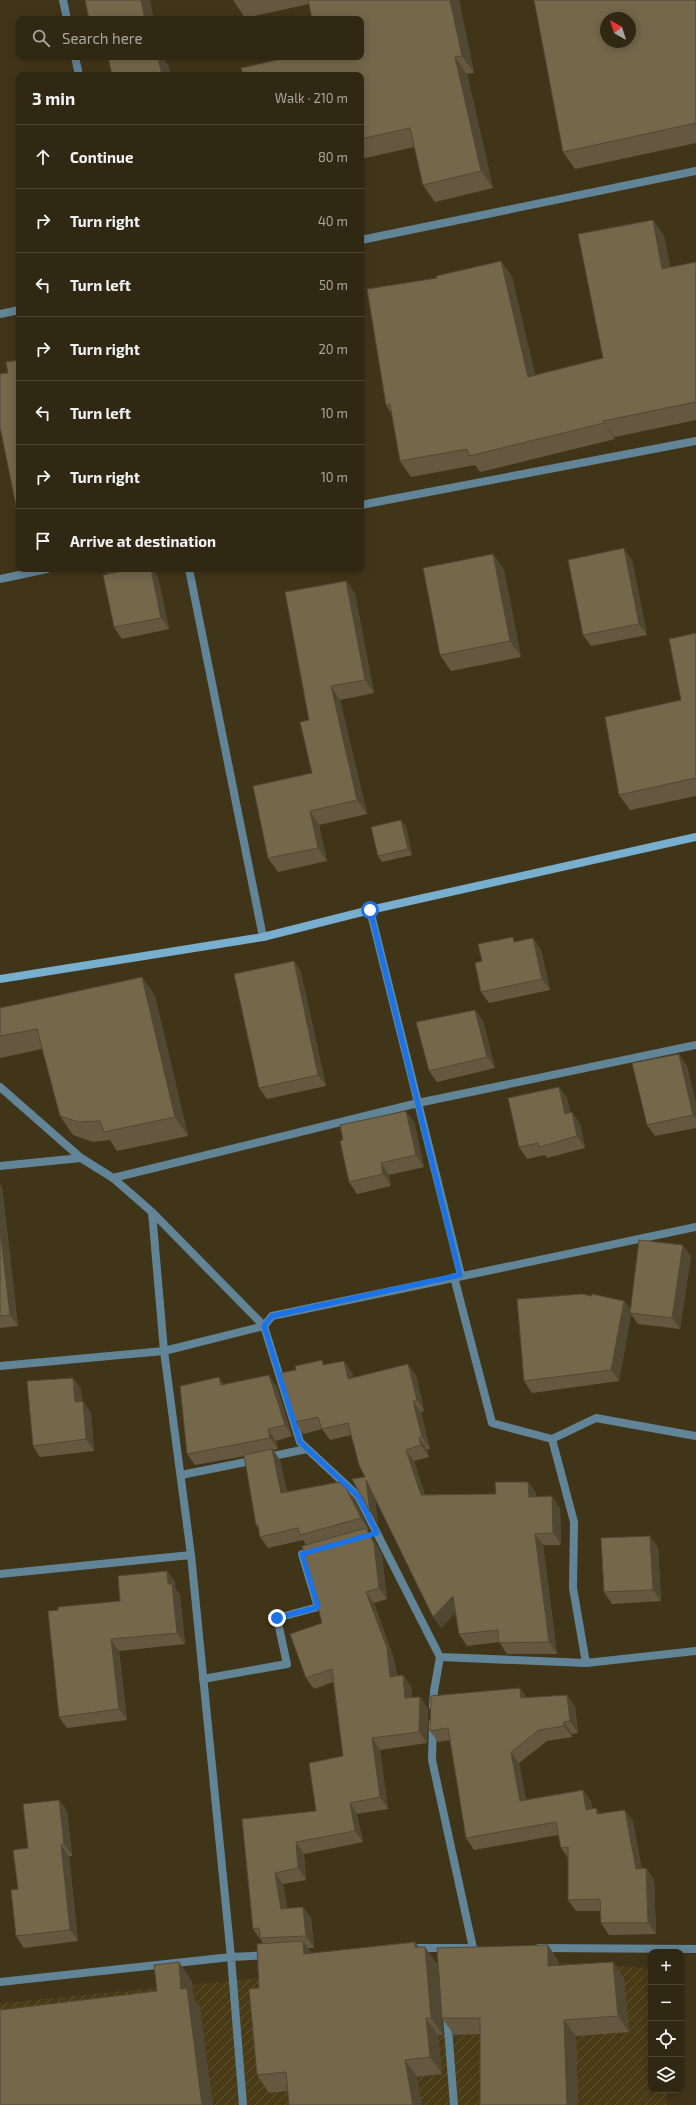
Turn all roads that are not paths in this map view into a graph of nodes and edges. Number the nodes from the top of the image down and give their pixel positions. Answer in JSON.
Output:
{"nodes":[{"id":1,"x":63,"y":0,"type":"edge"},
{"id":2,"x":66,"y":16,"type":"edge"},
{"id":3,"x":76,"y":60,"type":"edge"},
{"id":4,"x":78,"y":72,"type":"edge"},
{"id":5,"x":696,"y":171,"type":"edge"},
{"id":6,"x":364,"y":239,"type":"edge"},
{"id":7,"x":16,"y":311,"type":"edge"},
{"id":8,"x":0,"y":314,"type":"edge"},
{"id":9,"x":696,"y":441,"type":"edge"},
{"id":10,"x":364,"y":504,"type":"edge"},
{"id":11,"x":34,"y":572,"type":"edge"},
{"id":12,"x":190,"y":572,"type":"edge"},
{"id":13,"x":0,"y":580,"type":"edge"},
{"id":14,"x":696,"y":837,"type":"edge"},
{"id":15,"x":370,"y":910,"type":"junction"},
{"id":16,"x":263,"y":937,"type":"junction"},
{"id":17,"x":0,"y":979,"type":"edge"},
{"id":18,"x":696,"y":1045,"type":"edge"},
{"id":19,"x":0,"y":1087,"type":"edge"},
{"id":20,"x":418,"y":1103,"type":"junction"},
{"id":21,"x":81,"y":1158,"type":"junction"},
{"id":22,"x":0,"y":1166,"type":"edge"},
{"id":23,"x":113,"y":1178,"type":"junction"},
{"id":24,"x":152,"y":1212,"type":"junction"},
{"id":25,"x":696,"y":1227,"type":"edge"},
{"id":26,"x":457,"y":1276,"type":"junction"},
{"id":27,"x":264,"y":1326,"type":"junction"},
{"id":28,"x":164,"y":1351,"type":"junction"},
{"id":29,"x":0,"y":1366,"type":"edge"},
{"id":30,"x":696,"y":1436,"type":"edge"},
{"id":31,"x":552,"y":1439,"type":"junction"},
{"id":32,"x":307,"y":1449,"type":"junction"},
{"id":33,"x":180,"y":1475,"type":"junction"},
{"id":34,"x":325,"y":1547,"type":"edge"},
{"id":35,"x":191,"y":1555,"type":"junction"},
{"id":36,"x":0,"y":1574,"type":"edge"},
{"id":37,"x":696,"y":1651,"type":"edge"},
{"id":38,"x":440,"y":1657,"type":"junction"},
{"id":39,"x":586,"y":1663,"type":"junction"},
{"id":40,"x":203,"y":1679,"type":"junction"},
{"id":41,"x":529,"y":1948,"type":"edge"},
{"id":42,"x":410,"y":1949,"type":"edge"},
{"id":43,"x":696,"y":1949,"type":"edge"},
{"id":44,"x":278,"y":1955,"type":"edge"},
{"id":45,"x":231,"y":1957,"type":"junction"},
{"id":46,"x":0,"y":1982,"type":"edge"},
{"id":47,"x":446,"y":2010,"type":"edge"},
{"id":48,"x":243,"y":2105,"type":"edge"},
{"id":49,"x":454,"y":2105,"type":"edge"}],
"edges":[{"from":1,"to":2,"type":"street"},
{"from":3,"to":4,"type":"street"},
{"from":5,"to":6,"type":"street"},
{"from":7,"to":8,"type":"street"},
{"from":9,"to":10,"type":"street"},
{"from":11,"to":13,"type":"street"},
{"from":12,"to":16,"type":"street"},
{"from":14,"to":15,"type":"street"},
{"from":15,"to":16,"type":"street"},
{"from":15,"to":20,"type":"street"},
{"from":16,"to":17,"type":"street"},
{"from":18,"to":20,"type":"street"},
{"from":19,"to":21,"type":"street"},
{"from":20,"to":23,"type":"street"},
{"from":20,"to":26,"type":"street"},
{"from":21,"to":22,"type":"street"},
{"from":21,"to":23,"type":"street"},
{"from":23,"to":24,"type":"street"},
{"from":24,"to":27,"type":"street"},
{"from":24,"to":28,"type":"street"},
{"from":25,"to":26,"type":"street"},
{"from":26,"to":27,"type":"street"},
{"from":26,"to":31,"type":"street"},
{"from":27,"to":28,"type":"street"},
{"from":27,"to":32,"type":"street"},
{"from":28,"to":29,"type":"street"},
{"from":28,"to":33,"type":"street"},
{"from":30,"to":31,"type":"street"},
{"from":31,"to":39,"type":"street"},
{"from":32,"to":33,"type":"street"},
{"from":32,"to":38,"type":"street"},
{"from":33,"to":35,"type":"street"},
{"from":34,"to":40,"type":"street"},
{"from":35,"to":36,"type":"street"},
{"from":35,"to":40,"type":"street"},
{"from":37,"to":39,"type":"street"},
{"from":38,"to":39,"type":"street"},
{"from":38,"to":42,"type":"street"},
{"from":40,"to":45,"type":"street"},
{"from":41,"to":43,"type":"street"},
{"from":44,"to":45,"type":"street"},
{"from":45,"to":46,"type":"street"},
{"from":45,"to":48,"type":"street"},
{"from":47,"to":49,"type":"street"}]}
